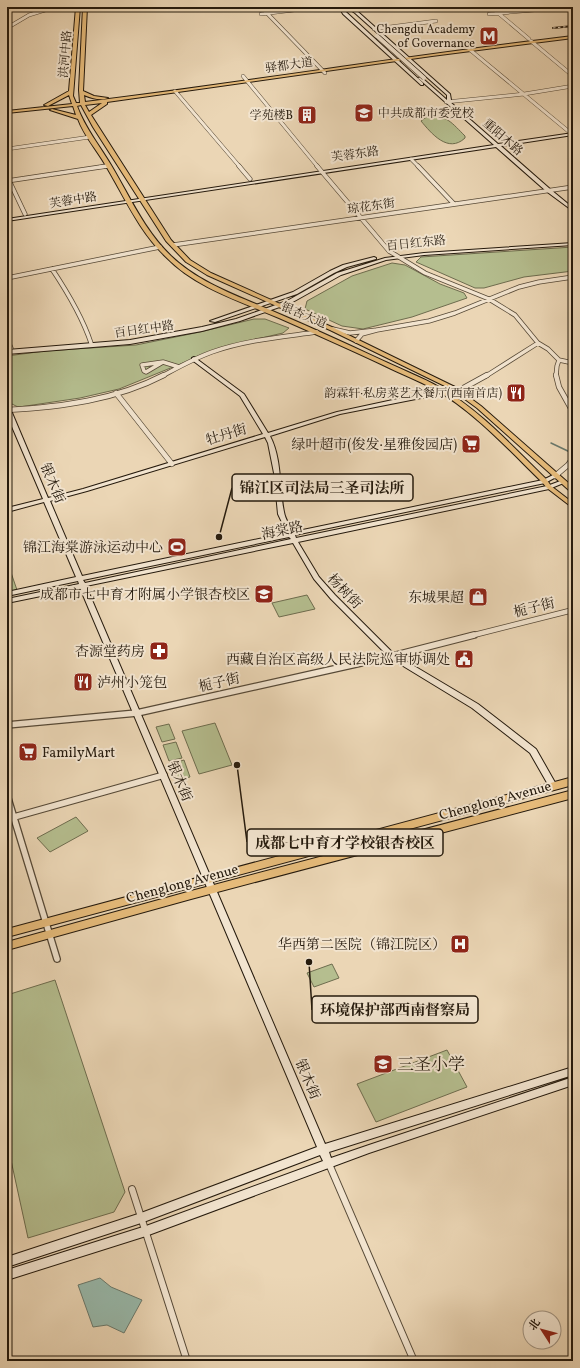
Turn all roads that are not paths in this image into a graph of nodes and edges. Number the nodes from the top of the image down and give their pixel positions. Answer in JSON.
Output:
{"nodes":[{"id":1,"x":55,"y":7,"type":"edge"},
{"id":2,"x":78,"y":7,"type":"edge"},
{"id":3,"x":85,"y":7,"type":"edge"},
{"id":4,"x":261,"y":7,"type":"edge"},
{"id":5,"x":319,"y":7,"type":"edge"},
{"id":6,"x":342,"y":7,"type":"edge"},
{"id":7,"x":347,"y":7,"type":"edge"},
{"id":8,"x":491,"y":7,"type":"edge"},
{"id":9,"x":569,"y":7,"type":"edge"},
{"id":10,"x":498,"y":13,"type":"junction"},
{"id":11,"x":261,"y":14,"type":"dead end"},
{"id":12,"x":267,"y":14,"type":"junction"},
{"id":13,"x":489,"y":14,"type":"dead end"},
{"id":14,"x":436,"y":21,"type":"dead end"},
{"id":15,"x":7,"y":28,"type":"edge"},
{"id":16,"x":374,"y":29,"type":"junction"},
{"id":17,"x":375,"y":36,"type":"junction"},
{"id":18,"x":573,"y":36,"type":"edge"},
{"id":19,"x":530,"y":40,"type":"junction"},
{"id":20,"x":468,"y":49,"type":"junction"},
{"id":21,"x":404,"y":57,"type":"junction"},
{"id":22,"x":394,"y":58,"type":"junction"},
{"id":23,"x":322,"y":70,"type":"junction"},
{"id":24,"x":573,"y":76,"type":"edge"},
{"id":25,"x":245,"y":79,"type":"junction"},
{"id":26,"x":573,"y":86,"type":"edge"},
{"id":27,"x":175,"y":91,"type":"junction"},
{"id":28,"x":71,"y":92,"type":"junction"},
{"id":29,"x":81,"y":92,"type":"junction"},
{"id":30,"x":524,"y":94,"type":"junction"},
{"id":31,"x":109,"y":98,"type":"junction"},
{"id":32,"x":114,"y":100,"type":"junction"},
{"id":33,"x":448,"y":101,"type":"junction"},
{"id":34,"x":82,"y":103,"type":"junction"},
{"id":35,"x":73,"y":104,"type":"junction"},
{"id":36,"x":46,"y":105,"type":"junction"},
{"id":37,"x":41,"y":108,"type":"junction"},
{"id":38,"x":7,"y":110,"type":"edge"},
{"id":39,"x":88,"y":115,"type":"junction"},
{"id":40,"x":79,"y":118,"type":"junction"},
{"id":41,"x":572,"y":133,"type":"edge"},
{"id":42,"x":90,"y":137,"type":"junction"},
{"id":43,"x":499,"y":144,"type":"junction"},
{"id":44,"x":7,"y":149,"type":"edge"},
{"id":45,"x":411,"y":158,"type":"junction"},
{"id":46,"x":109,"y":166,"type":"junction"},
{"id":47,"x":321,"y":171,"type":"junction"},
{"id":48,"x":7,"y":176,"type":"edge"},
{"id":49,"x":250,"y":180,"type":"junction"},
{"id":50,"x":8,"y":181,"type":"edge"},
{"id":51,"x":573,"y":187,"type":"edge"},
{"id":52,"x":550,"y":190,"type":"junction"},
{"id":53,"x":141,"y":198,"type":"junction"},
{"id":54,"x":127,"y":200,"type":"junction"},
{"id":55,"x":454,"y":204,"type":"junction"},
{"id":56,"x":573,"y":205,"type":"edge"},
{"id":57,"x":573,"y":210,"type":"edge"},
{"id":58,"x":25,"y":214,"type":"junction"},
{"id":59,"x":7,"y":216,"type":"edge"},
{"id":60,"x":360,"y":217,"type":"junction"},
{"id":61,"x":7,"y":220,"type":"edge"},
{"id":62,"x":573,"y":241,"type":"edge"},
{"id":63,"x":573,"y":244,"type":"edge"},
{"id":64,"x":172,"y":245,"type":"junction"},
{"id":65,"x":160,"y":247,"type":"junction"},
{"id":66,"x":393,"y":254,"type":"junction"},
{"id":67,"x":399,"y":257,"type":"junction"},
{"id":68,"x":52,"y":269,"type":"junction"},
{"id":69,"x":573,"y":277,"type":"edge"},
{"id":70,"x":7,"y":278,"type":"edge"},
{"id":71,"x":489,"y":299,"type":"junction"},
{"id":72,"x":270,"y":301,"type":"junction"},
{"id":73,"x":280,"y":305,"type":"junction"},
{"id":74,"x":256,"y":307,"type":"junction"},
{"id":75,"x":264,"y":311,"type":"junction"},
{"id":76,"x":332,"y":329,"type":"junction"},
{"id":77,"x":377,"y":330,"type":"junction"},
{"id":78,"x":317,"y":332,"type":"junction"},
{"id":79,"x":7,"y":339,"type":"edge"},
{"id":80,"x":356,"y":342,"type":"junction"},
{"id":81,"x":91,"y":343,"type":"junction"},
{"id":82,"x":538,"y":343,"type":"junction"},
{"id":83,"x":8,"y":350,"type":"edge"},
{"id":84,"x":194,"y":359,"type":"junction"},
{"id":85,"x":559,"y":360,"type":"junction"},
{"id":86,"x":573,"y":363,"type":"edge"},
{"id":87,"x":154,"y":365,"type":"dead end"},
{"id":88,"x":179,"y":367,"type":"junction"},
{"id":89,"x":455,"y":389,"type":"junction"},
{"id":90,"x":441,"y":391,"type":"junction"},
{"id":91,"x":116,"y":393,"type":"junction"},
{"id":92,"x":7,"y":410,"type":"edge"},
{"id":93,"x":573,"y":412,"type":"edge"},
{"id":94,"x":266,"y":434,"type":"junction"},
{"id":95,"x":573,"y":458,"type":"edge"},
{"id":96,"x":172,"y":464,"type":"junction"},
{"id":97,"x":555,"y":476,"type":"junction"},
{"id":98,"x":563,"y":482,"type":"junction"},
{"id":99,"x":547,"y":484,"type":"junction"},
{"id":100,"x":573,"y":491,"type":"edge"},
{"id":101,"x":46,"y":500,"type":"junction"},
{"id":102,"x":573,"y":506,"type":"edge"},
{"id":103,"x":7,"y":510,"type":"edge"},
{"id":104,"x":292,"y":537,"type":"junction"},
{"id":105,"x":81,"y":582,"type":"junction"},
{"id":106,"x":7,"y":594,"type":"edge"},
{"id":107,"x":7,"y":601,"type":"edge"},
{"id":108,"x":573,"y":610,"type":"edge"},
{"id":109,"x":392,"y":656,"type":"junction"},
{"id":110,"x":137,"y":713,"type":"junction"},
{"id":111,"x":7,"y":725,"type":"edge"},
{"id":112,"x":164,"y":775,"type":"junction"},
{"id":113,"x":573,"y":781,"type":"edge"},
{"id":114,"x":553,"y":786,"type":"junction"},
{"id":115,"x":7,"y":796,"type":"edge"},
{"id":116,"x":572,"y":796,"type":"edge"},
{"id":117,"x":10,"y":818,"type":"edge"},
{"id":118,"x":208,"y":878,"type":"junction"},
{"id":119,"x":212,"y":889,"type":"junction"},
{"id":120,"x":45,"y":923,"type":"junction"},
{"id":121,"x":7,"y":933,"type":"edge"},
{"id":122,"x":49,"y":934,"type":"junction"},
{"id":123,"x":7,"y":946,"type":"edge"},
{"id":124,"x":58,"y":959,"type":"dead end"},
{"id":125,"x":573,"y":1071,"type":"edge"},
{"id":126,"x":573,"y":1081,"type":"edge"},
{"id":127,"x":324,"y":1149,"type":"junction"},
{"id":128,"x":330,"y":1164,"type":"junction"},
{"id":129,"x":132,"y":1189,"type":"dead end"},
{"id":130,"x":141,"y":1218,"type":"junction"},
{"id":131,"x":146,"y":1231,"type":"junction"},
{"id":132,"x":7,"y":1262,"type":"edge"},
{"id":133,"x":7,"y":1275,"type":"edge"},
{"id":134,"x":187,"y":1361,"type":"edge"},
{"id":135,"x":414,"y":1361,"type":"edge"}],
"edges":[{"from":1,"to":15,"type":"street"},
{"from":2,"to":28,"type":"main road","name":"洪河中路"},
{"from":3,"to":29,"type":"main road","name":"洪河中路"},
{"from":4,"to":12,"type":"street"},
{"from":5,"to":12,"type":"street"},
{"from":6,"to":17,"type":"street"},
{"from":6,"to":22,"type":"street"},
{"from":7,"to":16,"type":"street"},
{"from":7,"to":17,"type":"street"},
{"from":8,"to":10,"type":"street"},
{"from":9,"to":10,"type":"street"},
{"from":10,"to":13,"type":"street"},
{"from":10,"to":19,"type":"street"},
{"from":11,"to":12,"type":"street"},
{"from":12,"to":23,"type":"street"},
{"from":14,"to":16,"type":"street"},
{"from":16,"to":21,"type":"street"},
{"from":17,"to":33,"type":"street","name":"重阳木路","bridge":true},
{"from":18,"to":19,"type":"main road","name":"驿都大道"},
{"from":19,"to":20,"type":"main road","name":"驿都大道"},
{"from":19,"to":21,"type":"main road","name":"驿都大道"},
{"from":19,"to":24,"type":"street"},
{"from":20,"to":21,"type":"main road","name":"驿都大道"},
{"from":20,"to":30,"type":"street"},
{"from":21,"to":22,"type":"main road","name":"驿都大道"},
{"from":21,"to":33,"type":"street"},
{"from":22,"to":23,"type":"main road","name":"驿都大道"},
{"from":22,"to":33,"type":"street"},
{"from":23,"to":25,"type":"main road","name":"驿都大道"},
{"from":25,"to":27,"type":"main road","name":"驿都大道"},
{"from":25,"to":31,"type":"main road","name":"驿都大道"},
{"from":25,"to":47,"type":"street"},
{"from":26,"to":30,"type":"street"},
{"from":27,"to":32,"type":"main road","name":"驿都大道"},
{"from":27,"to":49,"type":"street"},
{"from":28,"to":35,"type":"main road","name":"洪河中路"},
{"from":28,"to":36,"type":"main road"},
{"from":29,"to":31,"type":"main road"},
{"from":29,"to":34,"type":"main road","name":"洪河中路"},
{"from":30,"to":33,"type":"street"},
{"from":30,"to":41,"type":"street"},
{"from":31,"to":34,"type":"main road","name":"驿都大道"},
{"from":32,"to":34,"type":"main road","name":"驿都大道"},
{"from":32,"to":39,"type":"main road"},
{"from":33,"to":43,"type":"street","name":"重阳木路"},
{"from":34,"to":35,"type":"main road","name":"驿都大道"},
{"from":34,"to":39,"type":"main road","name":"银杏大道"},
{"from":35,"to":36,"type":"main road","name":"驿都大道"},
{"from":35,"to":37,"type":"main road","name":"驿都大道"},
{"from":35,"to":40,"type":"main road","name":"银杏大道"},
{"from":36,"to":38,"type":"main road","name":"驿都大道"},
{"from":37,"to":38,"type":"main road","name":"驿都大道"},
{"from":37,"to":40,"type":"main road"},
{"from":39,"to":53,"type":"main road","name":"银杏大道"},
{"from":40,"to":42,"type":"main road","name":"银杏大道"},
{"from":41,"to":43,"type":"street","name":"芙蓉东路"},
{"from":42,"to":44,"type":"street"},
{"from":42,"to":46,"type":"main road","name":"银杏大道"},
{"from":43,"to":45,"type":"street","name":"芙蓉东路"},
{"from":43,"to":47,"type":"street","name":"芙蓉东路"},
{"from":43,"to":52,"type":"street","name":"重阳木路"},
{"from":45,"to":47,"type":"street","name":"芙蓉东路"},
{"from":45,"to":55,"type":"street"},
{"from":46,"to":50,"type":"street"},
{"from":46,"to":54,"type":"main road","name":"银杏大道"},
{"from":47,"to":49,"type":"street","name":"芙蓉东路"},
{"from":47,"to":53,"type":"street","name":"芙蓉东路"},
{"from":47,"to":60,"type":"street"},
{"from":48,"to":50,"type":"street"},
{"from":49,"to":53,"type":"street","name":"芙蓉东路"},
{"from":50,"to":58,"type":"street"},
{"from":51,"to":52,"type":"street","name":"琼花东街"},
{"from":52,"to":55,"type":"street","name":"琼花东街"},
{"from":52,"to":56,"type":"street","name":"重阳木路"},
{"from":52,"to":57,"type":"street","name":"重阳木路"},
{"from":53,"to":54,"type":"street","name":"芙蓉中路"},
{"from":53,"to":64,"type":"main road","name":"银杏大道"},
{"from":54,"to":58,"type":"street","name":"芙蓉中路"},
{"from":54,"to":61,"type":"street","name":"芙蓉中路"},
{"from":54,"to":65,"type":"main road","name":"银杏大道"},
{"from":55,"to":60,"type":"street","name":"琼花东街"},
{"from":58,"to":59,"type":"street","name":"芙蓉中路"},
{"from":60,"to":64,"type":"street","name":"琼花东街"},
{"from":60,"to":66,"type":"street"},
{"from":62,"to":66,"type":"street","name":"百日红东路"},
{"from":63,"to":67,"type":"street","name":"百日红东路"},
{"from":64,"to":72,"type":"main road","name":"银杏大道"},
{"from":65,"to":68,"type":"street"},
{"from":65,"to":74,"type":"main road","name":"银杏大道"},
{"from":66,"to":67,"type":"street"},
{"from":66,"to":72,"type":"street","name":"百日红东路"},
{"from":67,"to":71,"type":"street"},
{"from":67,"to":73,"type":"street","name":"百日红东路"},
{"from":68,"to":70,"type":"street"},
{"from":68,"to":81,"type":"street"},
{"from":69,"to":71,"type":"street"},
{"from":71,"to":77,"type":"street"},
{"from":71,"to":82,"type":"street"},
{"from":72,"to":73,"type":"main road","name":"银杏大道"},
{"from":72,"to":74,"type":"street","name":"百日红中路"},
{"from":73,"to":75,"type":"street","name":"百日红中路"},
{"from":73,"to":76,"type":"main road","name":"银杏大道"},
{"from":74,"to":75,"type":"main road","name":"银杏大道"},
{"from":74,"to":81,"type":"street","name":"百日红中路"},
{"from":75,"to":78,"type":"main road","name":"银杏大道"},
{"from":75,"to":83,"type":"street","name":"百日红中路"},
{"from":76,"to":77,"type":"street"},
{"from":76,"to":80,"type":"main road","name":"银杏大道"},
{"from":77,"to":80,"type":"street"},
{"from":78,"to":84,"type":"street"},
{"from":78,"to":90,"type":"main road","name":"银杏大道"},
{"from":79,"to":83,"type":"street"},
{"from":80,"to":89,"type":"main road","name":"银杏大道"},
{"from":81,"to":83,"type":"street","name":"百日红中路"},
{"from":82,"to":85,"type":"street"},
{"from":82,"to":89,"type":"street"},
{"from":84,"to":88,"type":"street"},
{"from":84,"to":94,"type":"street","name":"杨树街"},
{"from":85,"to":86,"type":"street"},
{"from":85,"to":93,"type":"street"},
{"from":87,"to":88,"type":"street"},
{"from":88,"to":91,"type":"street"},
{"from":89,"to":90,"type":"street","name":"牡丹街"},
{"from":89,"to":97,"type":"main road","name":"银杏大道"},
{"from":90,"to":94,"type":"street","name":"牡丹街"},
{"from":90,"to":99,"type":"main road","name":"银杏大道"},
{"from":91,"to":92,"type":"street"},
{"from":91,"to":96,"type":"street"},
{"from":92,"to":101,"type":"street","name":"银木街"},
{"from":94,"to":96,"type":"street","name":"牡丹街"},
{"from":94,"to":104,"type":"street","name":"杨树街"},
{"from":95,"to":97,"type":"street"},
{"from":96,"to":101,"type":"street","name":"牡丹街"},
{"from":97,"to":98,"type":"main road","name":"银杏大道"},
{"from":97,"to":99,"type":"street","name":"海棠路"},
{"from":98,"to":99,"type":"street","name":"海棠路"},
{"from":98,"to":100,"type":"main road","name":"银杏大道"},
{"from":99,"to":102,"type":"main road","name":"银杏大道"},
{"from":99,"to":104,"type":"street","name":"海棠路"},
{"from":101,"to":103,"type":"street","name":"牡丹街"},
{"from":101,"to":105,"type":"street","name":"银木街"},
{"from":104,"to":105,"type":"street","name":"海棠路"},
{"from":104,"to":109,"type":"street","name":"杨树街"},
{"from":105,"to":106,"type":"street","name":"海棠路"},
{"from":105,"to":107,"type":"street","name":"海棠路"},
{"from":105,"to":110,"type":"street","name":"银木街"},
{"from":108,"to":109,"type":"street","name":"栀子街"},
{"from":109,"to":110,"type":"street","name":"栀子街"},
{"from":109,"to":114,"type":"street","name":"杨树街"},
{"from":110,"to":111,"type":"street","name":"栀子街"},
{"from":110,"to":112,"type":"street","name":"银木街"},
{"from":112,"to":117,"type":"street"},
{"from":112,"to":118,"type":"street","name":"银木街"},
{"from":113,"to":114,"type":"highway","name":"Chenglong Avenue"},
{"from":114,"to":118,"type":"highway","name":"Chenglong Avenue"},
{"from":115,"to":117,"type":"street"},
{"from":116,"to":119,"type":"highway","name":"Chenglong Avenue"},
{"from":117,"to":120,"type":"street"},
{"from":118,"to":119,"type":"street","name":"银木街"},
{"from":118,"to":120,"type":"highway","name":"Chenglong Avenue"},
{"from":119,"to":122,"type":"highway","name":"Chenglong Avenue"},
{"from":119,"to":127,"type":"street","name":"银木街"},
{"from":120,"to":121,"type":"highway","name":"Chenglong Avenue"},
{"from":120,"to":122,"type":"street"},
{"from":122,"to":123,"type":"highway","name":"Chenglong Avenue"},
{"from":122,"to":124,"type":"street"},
{"from":125,"to":127,"type":"street"},
{"from":126,"to":128,"type":"street"},
{"from":127,"to":128,"type":"street","name":"银木街"},
{"from":127,"to":130,"type":"street"},
{"from":128,"to":131,"type":"street"},
{"from":128,"to":135,"type":"street"},
{"from":129,"to":130,"type":"street"},
{"from":130,"to":131,"type":"street"},
{"from":130,"to":132,"type":"street"},
{"from":131,"to":133,"type":"street"},
{"from":131,"to":134,"type":"street"}]}
